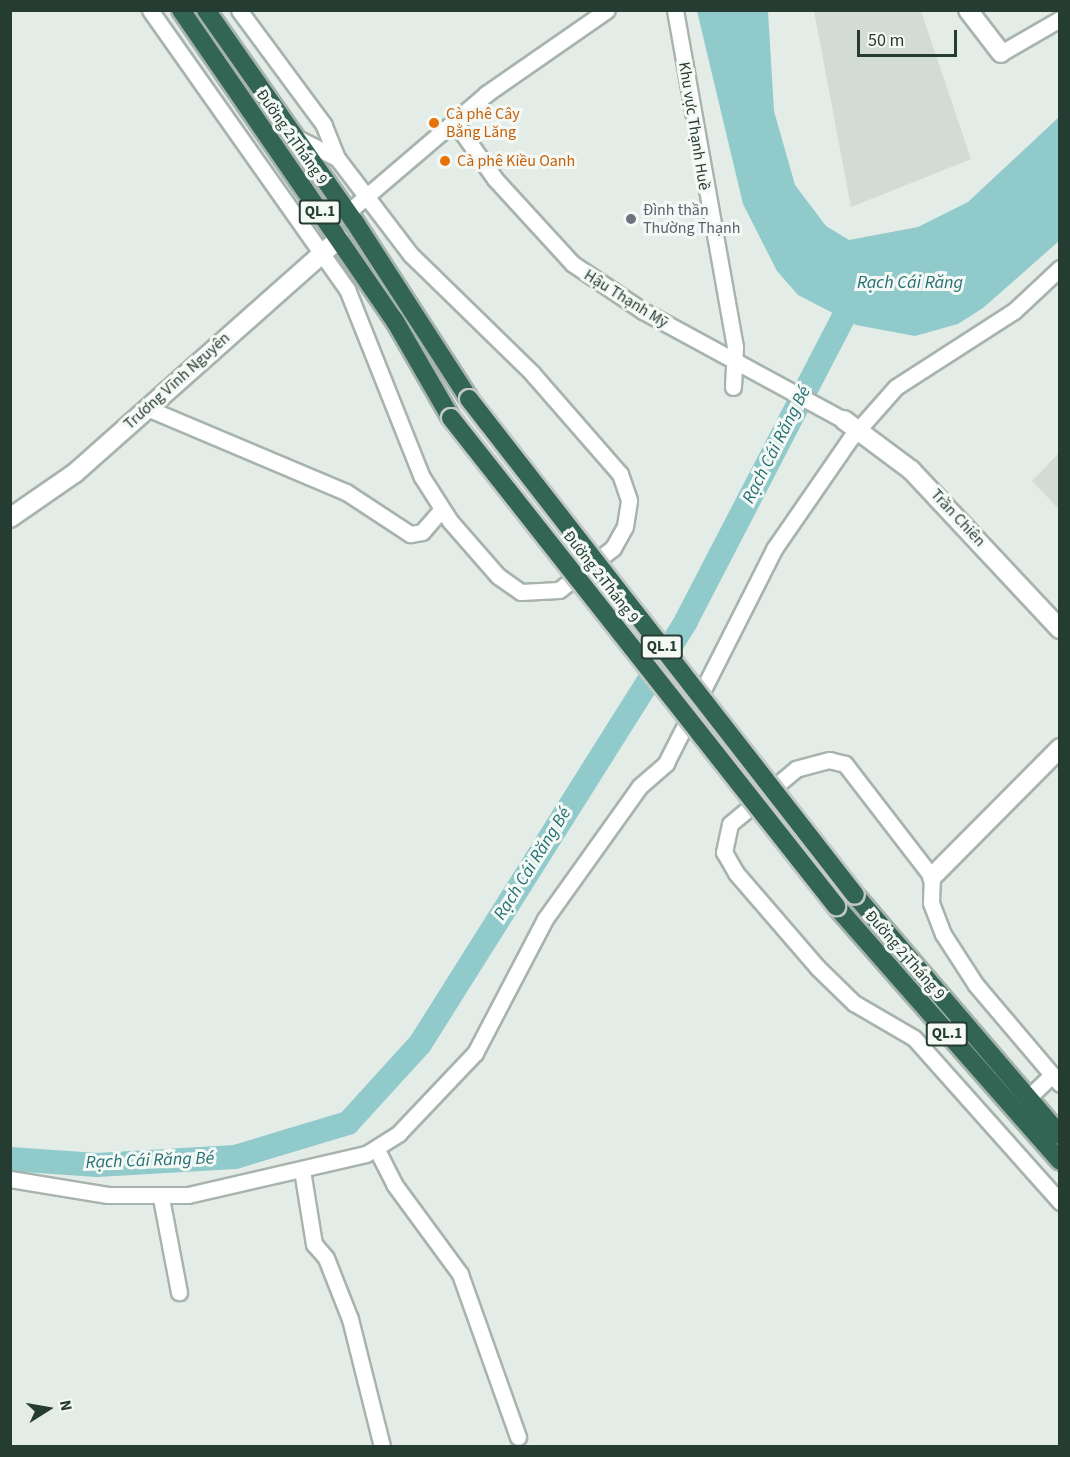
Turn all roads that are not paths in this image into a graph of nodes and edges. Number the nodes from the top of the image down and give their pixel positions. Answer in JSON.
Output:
{"nodes":[{"id":1,"x":150,"y":10,"type":"edge"},
{"id":2,"x":181,"y":10,"type":"edge"},
{"id":3,"x":206,"y":10,"type":"edge"},
{"id":4,"x":239,"y":10,"type":"edge"},
{"id":5,"x":606,"y":10,"type":"edge"},
{"id":6,"x":675,"y":10,"type":"edge"},
{"id":7,"x":968,"y":10,"type":"edge"},
{"id":8,"x":1059,"y":19,"type":"edge"},
{"id":9,"x":1001,"y":53,"type":"joint"},
{"id":10,"x":454,"y":121,"type":"junction"},
{"id":11,"x":295,"y":137,"type":"junction"},
{"id":12,"x":338,"y":158,"type":"junction"},
{"id":13,"x":368,"y":195,"type":"junction"},
{"id":14,"x":348,"y":212,"type":"junction"},
{"id":15,"x":339,"y":239,"type":"junction"},
{"id":16,"x":320,"y":254,"type":"junction"},
{"id":17,"x":1059,"y":268,"type":"edge"},
{"id":18,"x":347,"y":289,"type":"junction"},
{"id":19,"x":377,"y":295,"type":"junction"},
{"id":20,"x":736,"y":354,"type":"junction"},
{"id":21,"x":733,"y":387,"type":"dead end"},
{"id":22,"x":147,"y":408,"type":"junction"},
{"id":23,"x":852,"y":424,"type":"junction"},
{"id":24,"x":442,"y":509,"type":"junction"},
{"id":25,"x":10,"y":518,"type":"edge"},
{"id":26,"x":1059,"y":629,"type":"edge"},
{"id":27,"x":1059,"y":748,"type":"edge"},
{"id":28,"x":932,"y":877,"type":"junction"},
{"id":29,"x":1056,"y":1080,"type":"edge"},
{"id":30,"x":1028,"y":1098,"type":"junction"},
{"id":31,"x":1059,"y":1135,"type":"edge"},
{"id":32,"x":376,"y":1150,"type":"junction"},
{"id":33,"x":1059,"y":1161,"type":"edge"},
{"id":34,"x":302,"y":1170,"type":"junction"},
{"id":35,"x":10,"y":1179,"type":"edge"},
{"id":36,"x":161,"y":1197,"type":"junction"},
{"id":37,"x":1059,"y":1202,"type":"edge"},
{"id":38,"x":179,"y":1292,"type":"dead end"},
{"id":39,"x":518,"y":1437,"type":"dead end"},
{"id":40,"x":382,"y":1446,"type":"edge"}],
"edges":[{"from":1,"to":16,"type":"street"},
{"from":2,"to":15,"type":"highway","name":"Đường 2 Tháng 9","number":"QL.1"},
{"from":3,"to":11,"type":"highway","name":"Đường 2 Tháng 9","number":"QL.1"},
{"from":4,"to":12,"type":"street"},
{"from":5,"to":10,"type":"street"},
{"from":6,"to":20,"type":"street","name":"Khu vực Thạnh Huề"},
{"from":7,"to":9,"type":"street"},
{"from":8,"to":9,"type":"street"},
{"from":10,"to":13,"type":"street"},
{"from":10,"to":20,"type":"street","name":"Hậu Thạnh Mỹ"},
{"from":11,"to":12,"type":"street"},
{"from":11,"to":14,"type":"highway","name":"Đường 2 Tháng 9","number":"QL.1"},
{"from":12,"to":13,"type":"street"},
{"from":13,"to":14,"type":"street"},
{"from":13,"to":24,"type":"street"},
{"from":14,"to":30,"type":"highway","name":"Đường 2 Tháng 9","number":"QL.1","bridge":true},
{"from":15,"to":16,"type":"street","name":"Trương Vĩnh Nguyên"},
{"from":15,"to":19,"type":"highway","name":"Đường 2 Tháng 9","number":"QL.1"},
{"from":16,"to":18,"type":"street"},
{"from":16,"to":22,"type":"street","name":"Trương Vĩnh Nguyên"},
{"from":17,"to":23,"type":"street"},
{"from":18,"to":19,"type":"street"},
{"from":18,"to":24,"type":"street"},
{"from":19,"to":33,"type":"highway","name":"Đường 2 Tháng 9","number":"QL.1","bridge":true},
{"from":20,"to":21,"type":"street","name":"Khu vực Thạnh Huề"},
{"from":20,"to":23,"type":"street","name":"Hậu Thạnh Mỹ"},
{"from":22,"to":24,"type":"street"},
{"from":22,"to":25,"type":"street","name":"Trương Vĩnh Nguyên"},
{"from":23,"to":26,"type":"street","name":"Trần Chiên"},
{"from":23,"to":32,"type":"street"},
{"from":27,"to":28,"type":"street"},
{"from":28,"to":29,"type":"street"},
{"from":28,"to":37,"type":"street"},
{"from":29,"to":30,"type":"street"},
{"from":30,"to":31,"type":"highway","name":"Đường 2 Tháng 9","number":"QL.1"},
{"from":32,"to":34,"type":"street"},
{"from":32,"to":39,"type":"street"},
{"from":34,"to":36,"type":"street"},
{"from":34,"to":40,"type":"street"},
{"from":35,"to":36,"type":"street"},
{"from":36,"to":38,"type":"street"}]}
